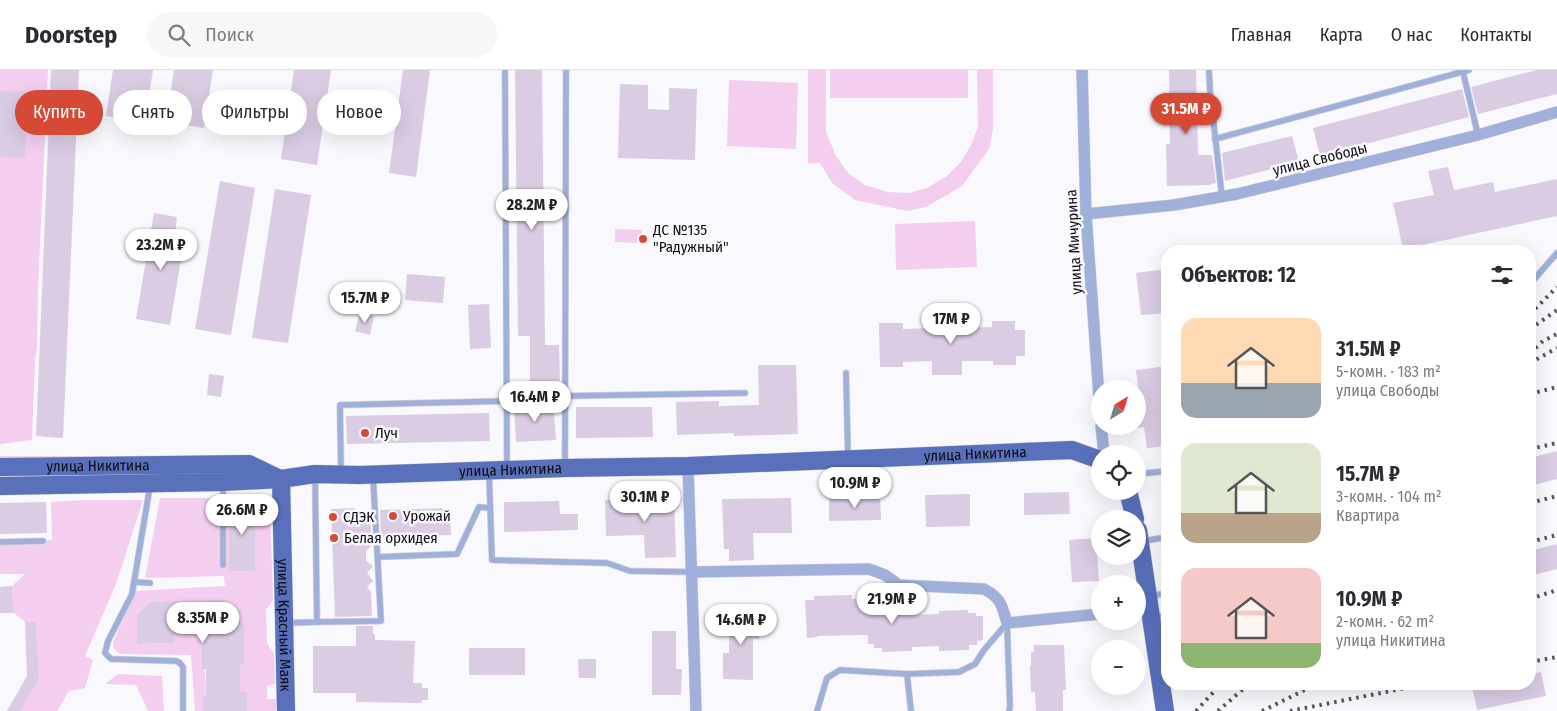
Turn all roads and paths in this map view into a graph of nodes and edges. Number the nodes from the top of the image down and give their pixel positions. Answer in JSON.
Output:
{"nodes":[{"id":1,"x":505,"y":70,"type":"edge"},
{"id":2,"x":566,"y":70,"type":"edge"},
{"id":3,"x":1082,"y":70,"type":"edge"},
{"id":4,"x":1209,"y":70,"type":"edge"},
{"id":5,"x":1466,"y":71,"type":"edge"},
{"id":6,"x":1557,"y":112,"type":"edge"},
{"id":7,"x":1478,"y":135,"type":"junction"},
{"id":8,"x":1215,"y":139,"type":"junction"},
{"id":9,"x":1222,"y":197,"type":"junction"},
{"id":10,"x":1086,"y":214,"type":"junction"},
{"id":11,"x":1557,"y":253,"type":"edge"},
{"id":12,"x":1536,"y":277,"type":"edge"},
{"id":13,"x":846,"y":373,"type":"dead end"},
{"id":14,"x":1098,"y":380,"type":"edge"},
{"id":15,"x":745,"y":393,"type":"dead end"},
{"id":16,"x":564,"y":396,"type":"junction"},
{"id":17,"x":507,"y":401,"type":"junction"},
{"id":18,"x":1091,"y":457,"type":"edge"},
{"id":19,"x":848,"y":460,"type":"junction"},
{"id":20,"x":688,"y":466,"type":"junction"},
{"id":21,"x":0,"y":468,"type":"edge"},
{"id":22,"x":565,"y":468,"type":"junction"},
{"id":23,"x":489,"y":471,"type":"junction"},
{"id":24,"x":507,"y":471,"type":"junction"},
{"id":25,"x":1161,"y":472,"type":"edge"},
{"id":26,"x":1146,"y":473,"type":"edge"},
{"id":27,"x":315,"y":474,"type":"junction"},
{"id":28,"x":341,"y":474,"type":"junction"},
{"id":29,"x":372,"y":475,"type":"junction"},
{"id":30,"x":281,"y":479,"type":"junction"},
{"id":31,"x":222,"y":482,"type":"junction"},
{"id":32,"x":151,"y":484,"type":"junction"},
{"id":33,"x":0,"y":486,"type":"edge"},
{"id":34,"x":490,"y":508,"type":"junction"},
{"id":35,"x":1146,"y":536,"type":"edge"},
{"id":36,"x":1161,"y":537,"type":"edge"},
{"id":37,"x":43,"y":540,"type":"dead end"},
{"id":38,"x":0,"y":542,"type":"edge"},
{"id":39,"x":378,"y":557,"type":"junction"},
{"id":40,"x":223,"y":565,"type":"dead end"},
{"id":41,"x":1143,"y":565,"type":"edge"},
{"id":42,"x":692,"y":572,"type":"junction"},
{"id":43,"x":134,"y":582,"type":"junction"},
{"id":44,"x":150,"y":583,"type":"dead end"},
{"id":45,"x":1161,"y":600,"type":"edge"},
{"id":46,"x":1151,"y":609,"type":"edge"},
{"id":47,"x":1091,"y":615,"type":"edge"},
{"id":48,"x":317,"y":622,"type":"junction"},
{"id":49,"x":284,"y":623,"type":"junction"},
{"id":50,"x":1007,"y":623,"type":"junction"},
{"id":51,"x":907,"y":674,"type":"junction"},
{"id":52,"x":1161,"y":682,"type":"edge"},
{"id":53,"x":1162,"y":690,"type":"edge"},
{"id":54,"x":184,"y":711,"type":"edge"},
{"id":55,"x":286,"y":711,"type":"edge"},
{"id":56,"x":696,"y":711,"type":"edge"},
{"id":57,"x":817,"y":711,"type":"edge"},
{"id":58,"x":911,"y":711,"type":"edge"},
{"id":59,"x":1009,"y":711,"type":"edge"},
{"id":60,"x":1165,"y":711,"type":"edge"}],
"edges":[{"from":1,"to":17,"type":"lane"},
{"from":2,"to":16,"type":"lane"},
{"from":3,"to":10,"type":"street","name":"улица Мичурина"},
{"from":4,"to":8,"type":"lane"},
{"from":5,"to":7,"type":"lane"},
{"from":5,"to":8,"type":"lane"},
{"from":6,"to":7,"type":"street","name":"улица Свободы"},
{"from":7,"to":9,"type":"street","name":"улица Свободы"},
{"from":8,"to":9,"type":"lane"},
{"from":9,"to":10,"type":"street","name":"улица Свободы"},
{"from":10,"to":14,"type":"street","name":"улица Мичурина"},
{"from":11,"to":12,"type":"lane"},
{"from":13,"to":19,"type":"lane"},
{"from":15,"to":16,"type":"lane"},
{"from":16,"to":17,"type":"lane"},
{"from":16,"to":22,"type":"lane"},
{"from":17,"to":24,"type":"lane"},
{"from":17,"to":28,"type":"lane"},
{"from":18,"to":19,"type":"main road","name":"улица Никитина"},
{"from":19,"to":20,"type":"main road","name":"улица Никитина"},
{"from":20,"to":22,"type":"main road","name":"улица Никитина"},
{"from":20,"to":42,"type":"street"},
{"from":21,"to":30,"type":"main road","name":"улица Никитина"},
{"from":22,"to":24,"type":"main road","name":"улица Никитина"},
{"from":23,"to":24,"type":"main road","name":"улица Никитина"},
{"from":23,"to":29,"type":"main road","name":"улица Никитина"},
{"from":23,"to":34,"type":"lane"},
{"from":25,"to":26,"type":"lane"},
{"from":27,"to":28,"type":"main road","name":"улица Никитина"},
{"from":27,"to":30,"type":"main road","name":"улица Никитина"},
{"from":27,"to":48,"type":"lane"},
{"from":28,"to":29,"type":"main road","name":"улица Никитина"},
{"from":29,"to":39,"type":"lane"},
{"from":30,"to":31,"type":"main road","name":"улица Никитина"},
{"from":30,"to":49,"type":"main road","name":"улица Красный Маяк"},
{"from":31,"to":32,"type":"main road","name":"улица Никитина"},
{"from":31,"to":40,"type":"lane"},
{"from":32,"to":33,"type":"main road","name":"улица Никитина"},
{"from":32,"to":43,"type":"lane"},
{"from":34,"to":39,"type":"lane"},
{"from":34,"to":42,"type":"lane"},
{"from":35,"to":36,"type":"lane"},
{"from":37,"to":38,"type":"lane"},
{"from":39,"to":48,"type":"lane"},
{"from":41,"to":46,"type":"main road"},
{"from":42,"to":50,"type":"street"},
{"from":42,"to":56,"type":"street"},
{"from":43,"to":44,"type":"lane"},
{"from":43,"to":54,"type":"lane"},
{"from":45,"to":46,"type":"lane"},
{"from":46,"to":52,"type":"main road"},
{"from":47,"to":50,"type":"street"},
{"from":48,"to":49,"type":"lane"},
{"from":49,"to":55,"type":"main road","name":"улица Красный Маяк"},
{"from":50,"to":51,"type":"lane"},
{"from":50,"to":59,"type":"lane"},
{"from":51,"to":57,"type":"lane"},
{"from":51,"to":58,"type":"lane"},
{"from":53,"to":60,"type":"main road"}]}
